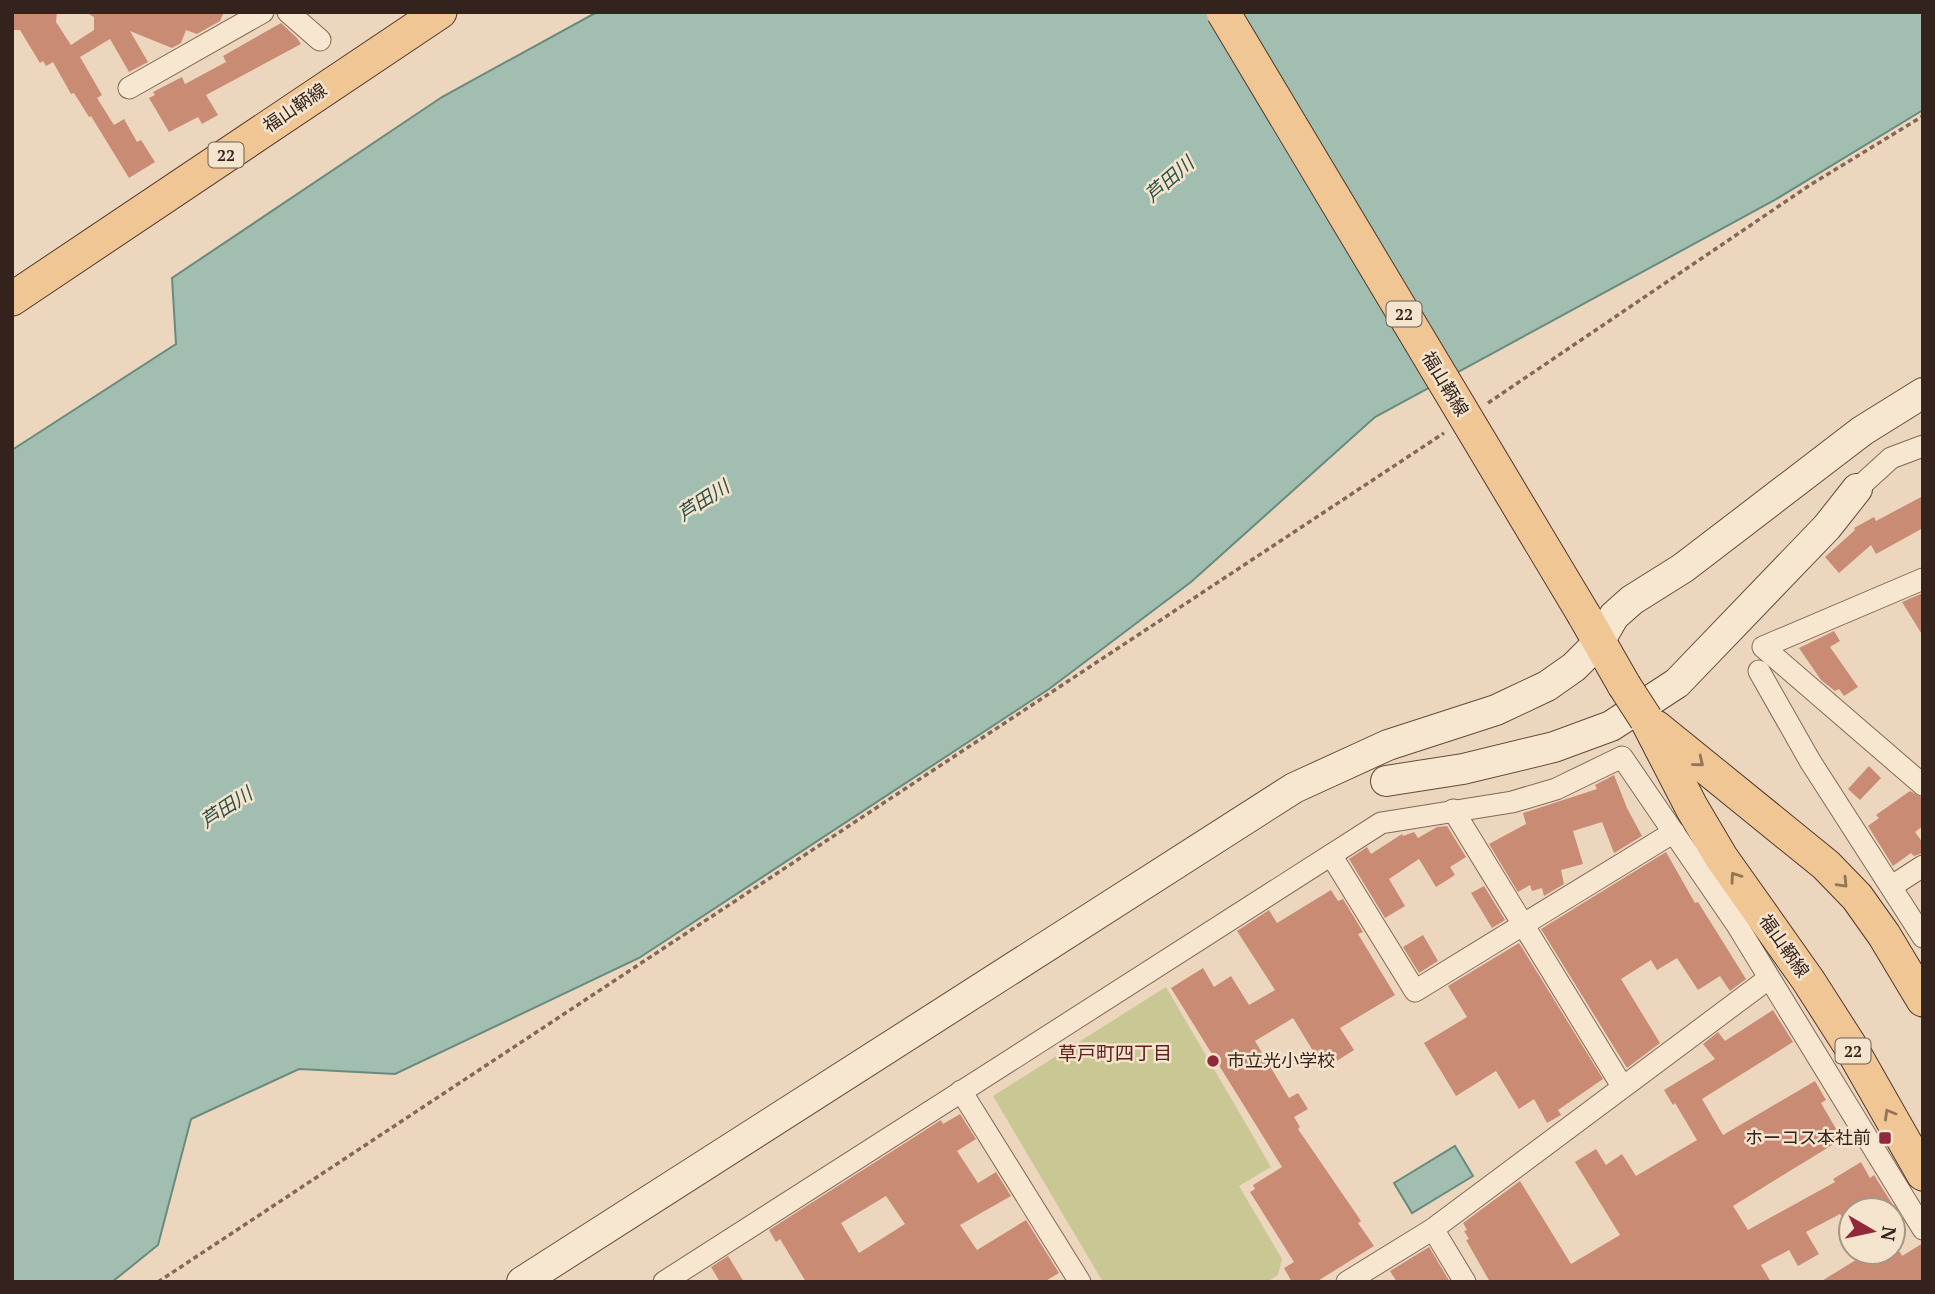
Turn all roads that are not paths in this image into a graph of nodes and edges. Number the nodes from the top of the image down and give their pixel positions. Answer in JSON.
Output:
{"nodes":[{"id":1,"x":264,"y":12,"type":"edge"},
{"id":2,"x":288,"y":12,"type":"edge"},
{"id":3,"x":1223,"y":12,"type":"edge"},
{"id":4,"x":428,"y":15,"type":"edge"},
{"id":5,"x":320,"y":40,"type":"dead end"},
{"id":6,"x":129,"y":88,"type":"dead end"},
{"id":7,"x":12,"y":299,"type":"edge"},
{"id":8,"x":1923,"y":394,"type":"edge"},
{"id":9,"x":1923,"y":446,"type":"edge"},
{"id":10,"x":1857,"y":489,"type":"joint"},
{"id":11,"x":1923,"y":579,"type":"edge"},
{"id":12,"x":1591,"y":628,"type":"junction"},
{"id":13,"x":1759,"y":671,"type":"dead end"},
{"id":14,"x":1646,"y":719,"type":"junction"},
{"id":15,"x":1386,"y":781,"type":"dead end"},
{"id":16,"x":1923,"y":785,"type":"edge"},
{"id":17,"x":1454,"y":810,"type":"junction"},
{"id":18,"x":1674,"y":832,"type":"junction"},
{"id":19,"x":1331,"y":855,"type":"junction"},
{"id":20,"x":1923,"y":866,"type":"edge"},
{"id":21,"x":1892,"y":886,"type":"junction"},
{"id":22,"x":1523,"y":925,"type":"junction"},
{"id":23,"x":1923,"y":937,"type":"edge"},
{"id":24,"x":1768,"y":979,"type":"junction"},
{"id":25,"x":1922,"y":998,"type":"edge"},
{"id":26,"x":1622,"y":1086,"type":"junction"},
{"id":27,"x":961,"y":1091,"type":"junction"},
{"id":28,"x":1923,"y":1174,"type":"edge"},
{"id":29,"x":1923,"y":1229,"type":"edge"},
{"id":30,"x":1433,"y":1230,"type":"junction"},
{"id":31,"x":522,"y":1282,"type":"edge"},
{"id":32,"x":664,"y":1282,"type":"edge"},
{"id":33,"x":1080,"y":1282,"type":"edge"},
{"id":34,"x":1347,"y":1282,"type":"edge"},
{"id":35,"x":1465,"y":1282,"type":"edge"}],
"edges":[{"from":1,"to":6,"type":"street"},
{"from":2,"to":5,"type":"street"},
{"from":3,"to":12,"type":"main road","name":"福山鞆線","number":"22","bridge":true},
{"from":4,"to":7,"type":"main road","name":"福山鞆線","number":"22"},
{"from":8,"to":12,"type":"street"},
{"from":9,"to":10,"type":"street"},
{"from":10,"to":15,"type":"street"},
{"from":11,"to":16,"type":"street"},
{"from":12,"to":14,"type":"main road","name":"福山鞆線","number":"22","bridge":true},
{"from":12,"to":31,"type":"street"},
{"from":13,"to":21,"type":"street"},
{"from":14,"to":25,"type":"main road","name":"福山鞆線","number":"22","one_way":true},
{"from":28,"to":14,"type":"main road","name":"福山鞆線","number":"22","one_way":true},
{"from":17,"to":18,"type":"street"},
{"from":17,"to":19,"type":"street"},
{"from":17,"to":22,"type":"street"},
{"from":18,"to":22,"type":"street"},
{"from":18,"to":24,"type":"street"},
{"from":19,"to":22,"type":"street"},
{"from":19,"to":27,"type":"street"},
{"from":20,"to":21,"type":"street"},
{"from":21,"to":23,"type":"street"},
{"from":22,"to":26,"type":"street"},
{"from":24,"to":26,"type":"street"},
{"from":24,"to":29,"type":"street"},
{"from":26,"to":30,"type":"street"},
{"from":27,"to":32,"type":"street"},
{"from":27,"to":33,"type":"street"},
{"from":30,"to":34,"type":"street"},
{"from":30,"to":35,"type":"street"}]}
